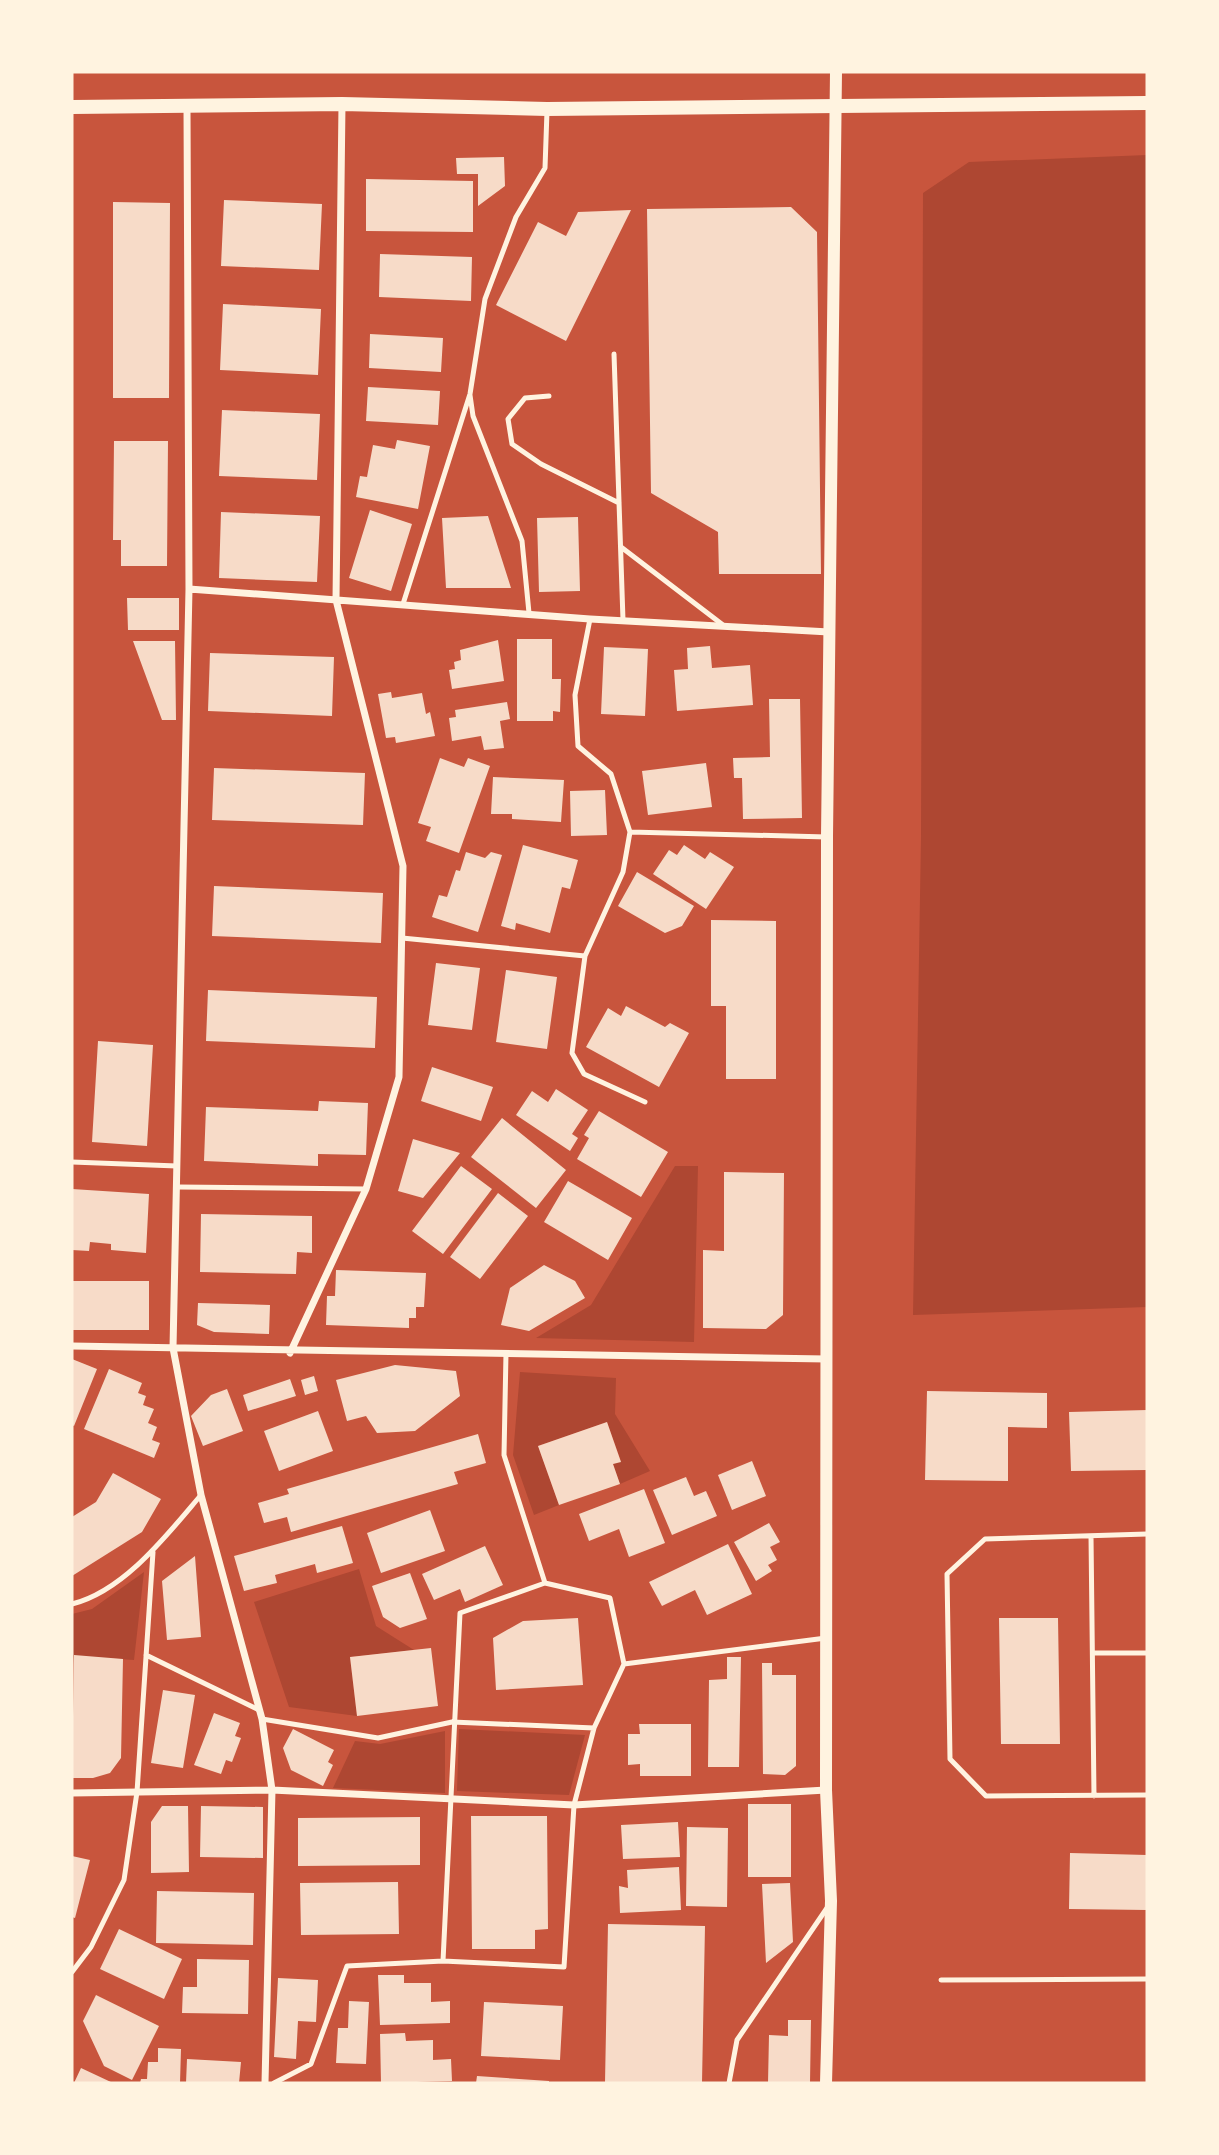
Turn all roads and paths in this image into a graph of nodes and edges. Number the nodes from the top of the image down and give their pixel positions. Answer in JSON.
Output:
{"nodes":[{"id":1,"x":836,"y":72,"type":"edge"},
{"id":2,"x":1147,"y":103,"type":"edge"},
{"id":3,"x":342,"y":104,"type":"junction"},
{"id":4,"x":836,"y":105,"type":"junction"},
{"id":5,"x":72,"y":107,"type":"edge"},
{"id":6,"x":187,"y":107,"type":"junction"},
{"id":7,"x":547,"y":109,"type":"junction"},
{"id":8,"x":614,"y":354,"type":"dead end"},
{"id":9,"x":470,"y":394,"type":"junction"},
{"id":10,"x":549,"y":396,"type":"dead end"},
{"id":11,"x":619,"y":503,"type":"junction"},
{"id":12,"x":621,"y":547,"type":"junction"},
{"id":13,"x":189,"y":589,"type":"junction"},
{"id":14,"x":336,"y":600,"type":"junction"},
{"id":15,"x":403,"y":604,"type":"junction"},
{"id":16,"x":529,"y":613,"type":"junction"},
{"id":17,"x":590,"y":619,"type":"junction"},
{"id":18,"x":623,"y":620,"type":"junction"},
{"id":19,"x":725,"y":627,"type":"junction"},
{"id":20,"x":829,"y":632,"type":"junction"},
{"id":21,"x":630,"y":832,"type":"junction"},
{"id":22,"x":827,"y":837,"type":"junction"},
{"id":23,"x":402,"y":938,"type":"junction"},
{"id":24,"x":585,"y":956,"type":"junction"},
{"id":25,"x":645,"y":1102,"type":"dead end"},
{"id":26,"x":72,"y":1163,"type":"edge"},
{"id":27,"x":177,"y":1166,"type":"junction"},
{"id":28,"x":178,"y":1187,"type":"junction"},
{"id":29,"x":366,"y":1189,"type":"junction"},
{"id":30,"x":72,"y":1346,"type":"edge"},
{"id":31,"x":173,"y":1349,"type":"junction"},
{"id":32,"x":290,"y":1353,"type":"junction"},
{"id":33,"x":506,"y":1353,"type":"junction"},
{"id":34,"x":827,"y":1359,"type":"junction"},
{"id":35,"x":201,"y":1495,"type":"junction"},
{"id":36,"x":1147,"y":1534,"type":"edge"},
{"id":37,"x":1091,"y":1536,"type":"junction"},
{"id":38,"x":153,"y":1552,"type":"junction"},
{"id":39,"x":545,"y":1583,"type":"junction"},
{"id":40,"x":72,"y":1604,"type":"edge"},
{"id":41,"x":826,"y":1638,"type":"junction"},
{"id":42,"x":1094,"y":1653,"type":"junction"},
{"id":43,"x":1147,"y":1653,"type":"edge"},
{"id":44,"x":146,"y":1654,"type":"junction"},
{"id":45,"x":624,"y":1664,"type":"junction"},
{"id":46,"x":259,"y":1710,"type":"junction"},
{"id":47,"x":262,"y":1719,"type":"junction"},
{"id":48,"x":452,"y":1723,"type":"junction"},
{"id":49,"x":594,"y":1728,"type":"junction"},
{"id":50,"x":272,"y":1790,"type":"junction"},
{"id":51,"x":825,"y":1790,"type":"junction"},
{"id":52,"x":137,"y":1792,"type":"junction"},
{"id":53,"x":72,"y":1793,"type":"edge"},
{"id":54,"x":1094,"y":1796,"type":"junction"},
{"id":55,"x":1147,"y":1796,"type":"edge"},
{"id":56,"x":450,"y":1800,"type":"junction"},
{"id":57,"x":575,"y":1805,"type":"junction"},
{"id":58,"x":831,"y":1901,"type":"junction"},
{"id":59,"x":443,"y":1961,"type":"junction"},
{"id":60,"x":72,"y":1972,"type":"edge"},
{"id":61,"x":1147,"y":1979,"type":"edge"},
{"id":62,"x":941,"y":1980,"type":"dead end"},
{"id":63,"x":265,"y":2083,"type":"edge"},
{"id":64,"x":274,"y":2083,"type":"edge"},
{"id":65,"x":729,"y":2083,"type":"edge"},
{"id":66,"x":826,"y":2083,"type":"edge"}],
"edges":[{"from":1,"to":4,"type":"street"},
{"from":2,"to":4,"type":"main road"},
{"from":3,"to":6,"type":"main road"},
{"from":3,"to":7,"type":"main road"},
{"from":3,"to":14,"type":"street"},
{"from":4,"to":7,"type":"main road"},
{"from":4,"to":20,"type":"street"},
{"from":5,"to":6,"type":"main road"},
{"from":6,"to":13,"type":"street"},
{"from":7,"to":9,"type":"lane"},
{"from":8,"to":11,"type":"lane"},
{"from":9,"to":15,"type":"lane"},
{"from":9,"to":16,"type":"lane"},
{"from":10,"to":11,"type":"lane"},
{"from":11,"to":12,"type":"lane"},
{"from":12,"to":18,"type":"lane"},
{"from":12,"to":19,"type":"lane"},
{"from":13,"to":14,"type":"street"},
{"from":13,"to":27,"type":"street"},
{"from":14,"to":15,"type":"street"},
{"from":14,"to":23,"type":"street"},
{"from":15,"to":16,"type":"street"},
{"from":16,"to":17,"type":"street"},
{"from":17,"to":18,"type":"street"},
{"from":17,"to":21,"type":"lane"},
{"from":18,"to":19,"type":"street"},
{"from":19,"to":20,"type":"street"},
{"from":20,"to":22,"type":"street"},
{"from":21,"to":22,"type":"lane"},
{"from":21,"to":24,"type":"lane"},
{"from":22,"to":34,"type":"street"},
{"from":23,"to":24,"type":"lane"},
{"from":23,"to":29,"type":"street"},
{"from":24,"to":25,"type":"lane"},
{"from":26,"to":27,"type":"lane"},
{"from":27,"to":28,"type":"street"},
{"from":28,"to":29,"type":"lane"},
{"from":28,"to":31,"type":"street"},
{"from":29,"to":32,"type":"street"},
{"from":30,"to":31,"type":"street"},
{"from":31,"to":32,"type":"street"},
{"from":31,"to":35,"type":"street"},
{"from":32,"to":33,"type":"street"},
{"from":33,"to":34,"type":"street"},
{"from":33,"to":39,"type":"lane"},
{"from":34,"to":41,"type":"street"},
{"from":35,"to":38,"type":"lane"},
{"from":35,"to":46,"type":"street"},
{"from":36,"to":37,"type":"lane"},
{"from":37,"to":42,"type":"lane"},
{"from":37,"to":54,"type":"lane"},
{"from":38,"to":40,"type":"lane"},
{"from":38,"to":44,"type":"lane"},
{"from":39,"to":45,"type":"lane"},
{"from":39,"to":48,"type":"lane"},
{"from":41,"to":45,"type":"lane"},
{"from":41,"to":51,"type":"street"},
{"from":42,"to":43,"type":"lane"},
{"from":42,"to":54,"type":"lane"},
{"from":44,"to":46,"type":"lane"},
{"from":44,"to":52,"type":"lane"},
{"from":45,"to":49,"type":"lane"},
{"from":46,"to":47,"type":"street"},
{"from":47,"to":48,"type":"lane"},
{"from":47,"to":50,"type":"street"},
{"from":48,"to":49,"type":"lane"},
{"from":48,"to":56,"type":"lane"},
{"from":49,"to":57,"type":"lane"},
{"from":50,"to":52,"type":"street"},
{"from":50,"to":56,"type":"street"},
{"from":50,"to":63,"type":"street"},
{"from":51,"to":57,"type":"street"},
{"from":51,"to":58,"type":"street"},
{"from":52,"to":53,"type":"street"},
{"from":52,"to":60,"type":"lane"},
{"from":54,"to":55,"type":"lane"},
{"from":56,"to":57,"type":"street"},
{"from":56,"to":59,"type":"lane"},
{"from":57,"to":59,"type":"lane"},
{"from":58,"to":65,"type":"lane"},
{"from":58,"to":66,"type":"street"},
{"from":59,"to":64,"type":"lane"},
{"from":61,"to":62,"type":"lane"}]}
